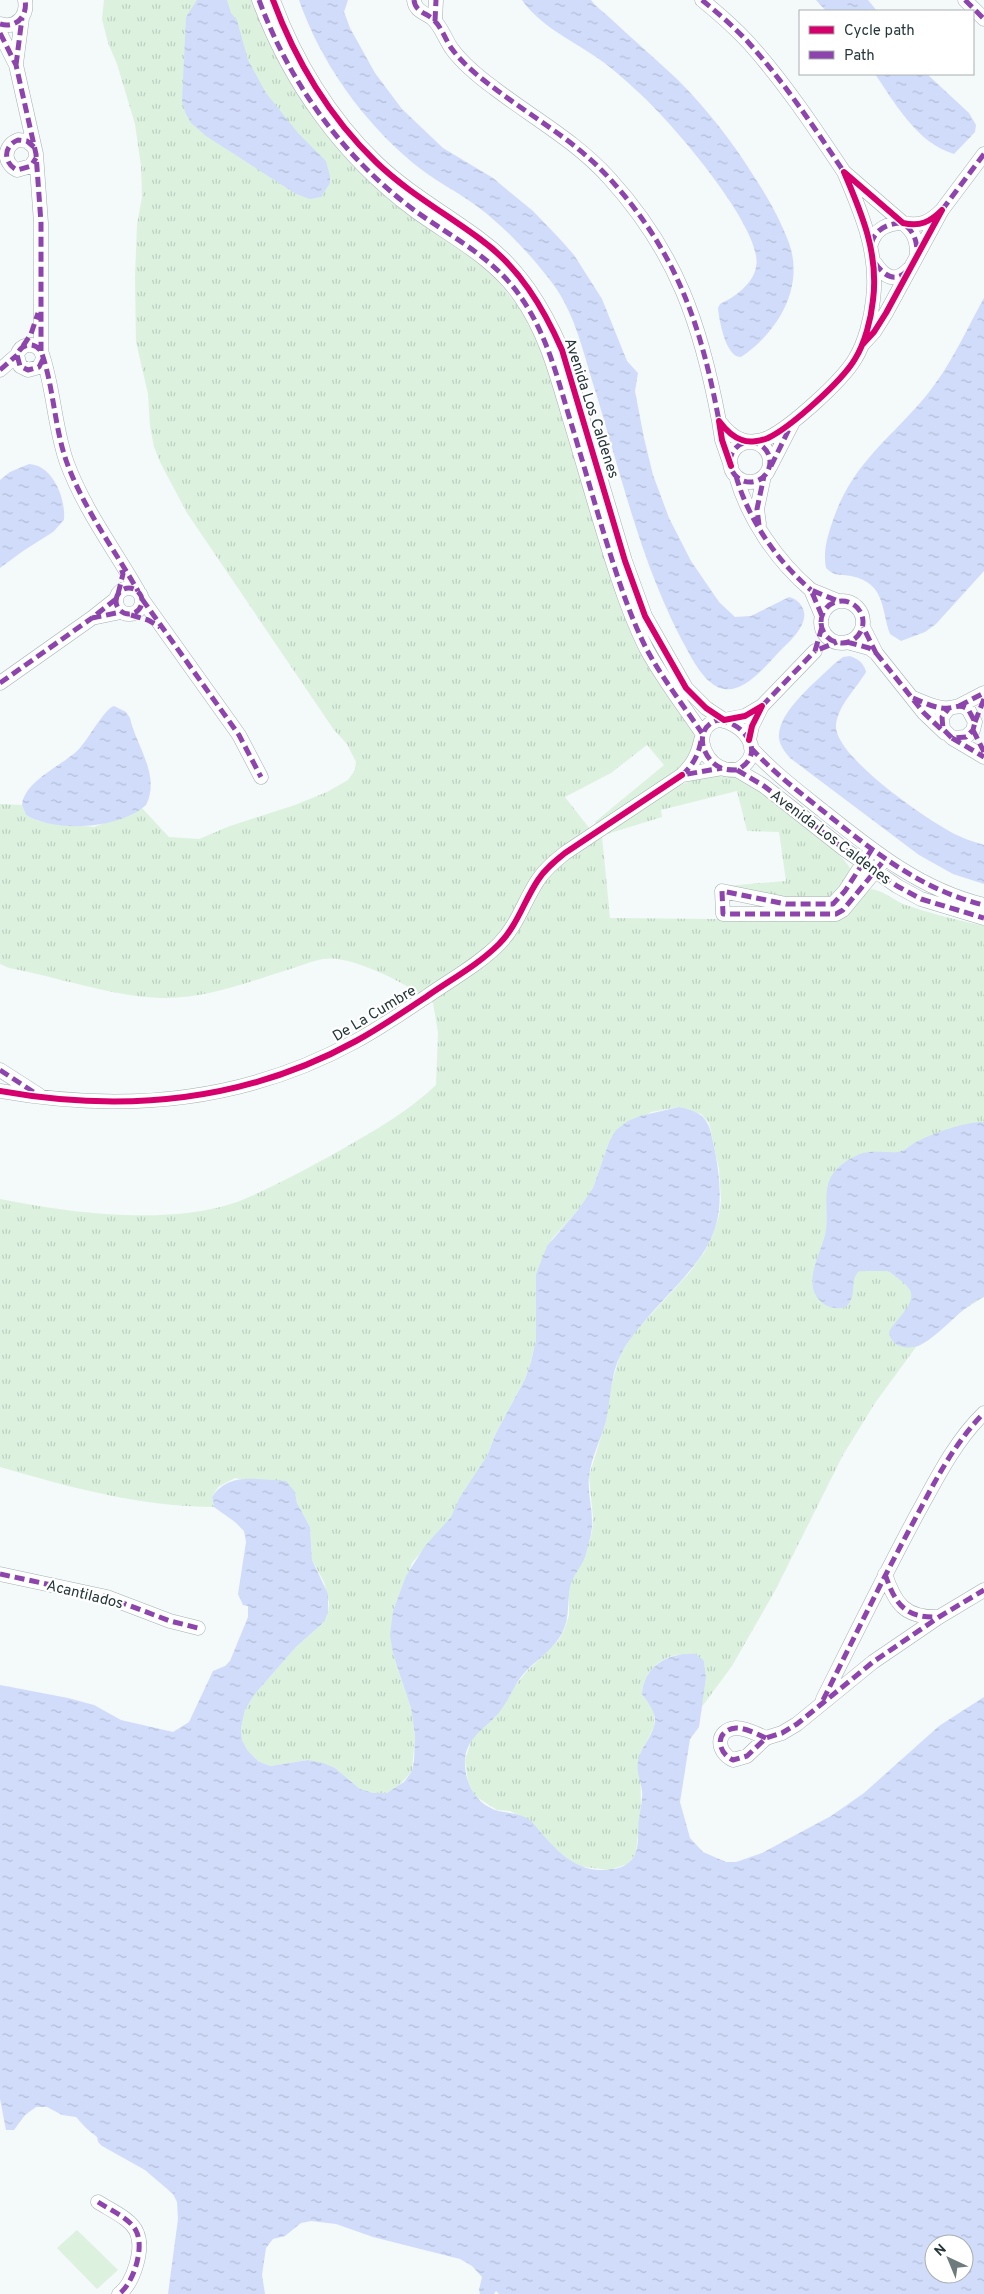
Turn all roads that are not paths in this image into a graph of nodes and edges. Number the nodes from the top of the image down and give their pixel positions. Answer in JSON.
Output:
{"nodes":[{"id":1,"x":259,"y":0,"type":"edge"},
{"id":2,"x":273,"y":0,"type":"edge"},
{"id":3,"x":414,"y":0,"type":"edge"},
{"id":4,"x":436,"y":0,"type":"edge"},
{"id":5,"x":702,"y":0,"type":"edge"},
{"id":6,"x":965,"y":0,"type":"edge"},
{"id":7,"x":26,"y":6,"type":"edge"},
{"id":8,"x":984,"y":19,"type":"edge"},
{"id":9,"x":435,"y":21,"type":"junction"},
{"id":10,"x":0,"y":24,"type":"edge"},
{"id":11,"x":0,"y":33,"type":"edge"},
{"id":12,"x":16,"y":65,"type":"junction"},
{"id":13,"x":29,"y":121,"type":"junction"},
{"id":14,"x":9,"y":146,"type":"edge"},
{"id":15,"x":35,"y":152,"type":"junction"},
{"id":16,"x":984,"y":154,"type":"edge"},
{"id":17,"x":4,"y":166,"type":"edge"},
{"id":18,"x":23,"y":170,"type":"junction"},
{"id":19,"x":844,"y":172,"type":"junction"},
{"id":20,"x":38,"y":187,"type":"junction"},
{"id":21,"x":942,"y":210,"type":"junction"},
{"id":22,"x":903,"y":223,"type":"junction"},
{"id":23,"x":871,"y":244,"type":"junction"},
{"id":24,"x":917,"y":254,"type":"junction"},
{"id":25,"x":875,"y":263,"type":"junction"},
{"id":26,"x":909,"y":269,"type":"junction"},
{"id":27,"x":40,"y":306,"type":"junction"},
{"id":28,"x":862,"y":344,"type":"junction"},
{"id":29,"x":42,"y":355,"type":"junction"},
{"id":30,"x":23,"y":360,"type":"junction"},
{"id":31,"x":2,"y":369,"type":"edge"},
{"id":32,"x":50,"y":393,"type":"junction"},
{"id":33,"x":795,"y":419,"type":"junction"},
{"id":34,"x":719,"y":421,"type":"junction"},
{"id":35,"x":751,"y":441,"type":"junction"},
{"id":36,"x":733,"y":471,"type":"junction"},
{"id":37,"x":767,"y":472,"type":"junction"},
{"id":38,"x":758,"y":525,"type":"junction"},
{"id":39,"x":117,"y":555,"type":"junction"},
{"id":40,"x":811,"y":590,"type":"junction"},
{"id":41,"x":140,"y":595,"type":"junction"},
{"id":42,"x":838,"y":601,"type":"junction"},
{"id":43,"x":121,"y":605,"type":"junction"},
{"id":44,"x":822,"y":622,"type":"junction"},
{"id":45,"x":863,"y":627,"type":"junction"},
{"id":46,"x":167,"y":632,"type":"junction"},
{"id":47,"x":842,"y":642,"type":"junction"},
{"id":48,"x":815,"y":651,"type":"junction"},
{"id":49,"x":876,"y":653,"type":"junction"},
{"id":50,"x":0,"y":682,"type":"edge"},
{"id":51,"x":984,"y":693,"type":"edge"},
{"id":52,"x":913,"y":698,"type":"junction"},
{"id":53,"x":984,"y":699,"type":"edge"},
{"id":54,"x":762,"y":706,"type":"junction"},
{"id":55,"x":954,"y":707,"type":"junction"},
{"id":56,"x":724,"y":720,"type":"junction"},
{"id":57,"x":974,"y":726,"type":"junction"},
{"id":58,"x":702,"y":736,"type":"junction"},
{"id":59,"x":949,"y":736,"type":"junction"},
{"id":60,"x":750,"y":744,"type":"junction"},
{"id":61,"x":984,"y":752,"type":"edge"},
{"id":62,"x":984,"y":757,"type":"edge"},
{"id":63,"x":722,"y":768,"type":"junction"},
{"id":64,"x":737,"y":770,"type":"junction"},
{"id":65,"x":682,"y":775,"type":"junction"},
{"id":66,"x":261,"y":777,"type":"dead end"},
{"id":67,"x":872,"y":849,"type":"junction"},
{"id":68,"x":885,"y":859,"type":"junction"},
{"id":69,"x":862,"y":863,"type":"junction"},
{"id":70,"x":875,"y":873,"type":"junction"},
{"id":71,"x":760,"y":899,"type":"junction"},
{"id":72,"x":984,"y":906,"type":"edge"},
{"id":73,"x":759,"y":915,"type":"junction"},
{"id":74,"x":984,"y":918,"type":"edge"},
{"id":75,"x":0,"y":1070,"type":"edge"},
{"id":76,"x":0,"y":1091,"type":"edge"},
{"id":77,"x":44,"y":1098,"type":"junction"},
{"id":78,"x":984,"y":1413,"type":"edge"},
{"id":79,"x":0,"y":1574,"type":"edge"},
{"id":80,"x":885,"y":1574,"type":"junction"},
{"id":81,"x":984,"y":1590,"type":"edge"},
{"id":82,"x":939,"y":1617,"type":"junction"},
{"id":83,"x":198,"y":1628,"type":"dead end"},
{"id":84,"x":822,"y":1702,"type":"junction"},
{"id":85,"x":766,"y":1738,"type":"dead end"},
{"id":86,"x":98,"y":2202,"type":"dead end"},
{"id":87,"x":118,"y":2294,"type":"edge"}],
"edges":[{"from":1,"to":58,"type":"street","name":"Avenida Los Caldenes"},
{"from":2,"to":56,"type":"street","name":"Avenida Los Caldenes"},
{"from":3,"to":9,"type":"street"},
{"from":4,"to":9,"type":"street"},
{"from":5,"to":19,"type":"street"},
{"from":6,"to":8,"type":"street"},
{"from":7,"to":10,"type":"street"},
{"from":7,"to":12,"type":"street"},
{"from":9,"to":34,"type":"street"},
{"from":11,"to":12,"type":"street"},
{"from":12,"to":13,"type":"street"},
{"from":13,"to":14,"type":"street"},
{"from":13,"to":15,"type":"street"},
{"from":14,"to":15,"type":"street"},
{"from":14,"to":17,"type":"street"},
{"from":15,"to":18,"type":"street"},
{"from":15,"to":20,"type":"street"},
{"from":16,"to":21,"type":"street"},
{"from":17,"to":18,"type":"street"},
{"from":18,"to":20,"type":"street"},
{"from":19,"to":22,"type":"street"},
{"from":19,"to":23,"type":"street"},
{"from":20,"to":27,"type":"street"},
{"from":21,"to":22,"type":"street"},
{"from":21,"to":24,"type":"street"},
{"from":22,"to":23,"type":"street"},
{"from":22,"to":24,"type":"street"},
{"from":23,"to":25,"type":"street"},
{"from":24,"to":26,"type":"street"},
{"from":25,"to":26,"type":"street"},
{"from":25,"to":28,"type":"street"},
{"from":26,"to":28,"type":"street"},
{"from":27,"to":29,"type":"street"},
{"from":27,"to":30,"type":"street"},
{"from":28,"to":33,"type":"street"},
{"from":29,"to":30,"type":"street"},
{"from":29,"to":30,"type":"street"},
{"from":29,"to":32,"type":"street"},
{"from":30,"to":31,"type":"street"},
{"from":30,"to":32,"type":"street"},
{"from":32,"to":39,"type":"street"},
{"from":33,"to":35,"type":"street"},
{"from":33,"to":37,"type":"street"},
{"from":34,"to":35,"type":"street"},
{"from":34,"to":36,"type":"street"},
{"from":35,"to":36,"type":"street"},
{"from":35,"to":37,"type":"street"},
{"from":36,"to":37,"type":"street"},
{"from":36,"to":38,"type":"street"},
{"from":37,"to":38,"type":"street"},
{"from":38,"to":40,"type":"street"},
{"from":39,"to":41,"type":"street"},
{"from":39,"to":43,"type":"street"},
{"from":40,"to":42,"type":"street"},
{"from":40,"to":44,"type":"street"},
{"from":41,"to":43,"type":"street"},
{"from":41,"to":43,"type":"street"},
{"from":41,"to":46,"type":"street"},
{"from":42,"to":44,"type":"street"},
{"from":42,"to":45,"type":"street"},
{"from":43,"to":46,"type":"street"},
{"from":43,"to":50,"type":"street"},
{"from":44,"to":47,"type":"street"},
{"from":44,"to":48,"type":"street"},
{"from":45,"to":47,"type":"street"},
{"from":45,"to":49,"type":"street"},
{"from":46,"to":66,"type":"street"},
{"from":47,"to":48,"type":"street"},
{"from":47,"to":49,"type":"street"},
{"from":48,"to":54,"type":"street"},
{"from":49,"to":52,"type":"street"},
{"from":51,"to":55,"type":"street"},
{"from":52,"to":55,"type":"street"},
{"from":52,"to":59,"type":"street"},
{"from":53,"to":57,"type":"street"},
{"from":54,"to":56,"type":"street"},
{"from":54,"to":60,"type":"street"},
{"from":55,"to":57,"type":"street"},
{"from":55,"to":59,"type":"street"},
{"from":56,"to":58,"type":"street"},
{"from":56,"to":60,"type":"street"},
{"from":57,"to":59,"type":"street"},
{"from":57,"to":61,"type":"street"},
{"from":58,"to":63,"type":"street"},
{"from":58,"to":65,"type":"street"},
{"from":59,"to":62,"type":"street"},
{"from":60,"to":64,"type":"street"},
{"from":60,"to":67,"type":"street","name":"Avenida Los Caldenes"},
{"from":63,"to":64,"type":"street"},
{"from":63,"to":65,"type":"street"},
{"from":64,"to":69,"type":"street","name":"Avenida Los Caldenes"},
{"from":65,"to":77,"type":"street","name":"De La Cumbre"},
{"from":67,"to":68,"type":"street","name":"Avenida Los Caldenes"},
{"from":67,"to":69,"type":"street"},
{"from":68,"to":70,"type":"street"},
{"from":68,"to":72,"type":"street","name":"Avenida Los Caldenes"},
{"from":69,"to":70,"type":"street","name":"Avenida Los Caldenes"},
{"from":69,"to":71,"type":"street"},
{"from":70,"to":73,"type":"street"},
{"from":70,"to":74,"type":"street","name":"Avenida Los Caldenes"},
{"from":71,"to":73,"type":"street"},
{"from":71,"to":73,"type":"street"},
{"from":75,"to":77,"type":"street","name":"De La Cumbre"},
{"from":76,"to":77,"type":"street","name":"De La Cumbre"},
{"from":78,"to":80,"type":"street"},
{"from":79,"to":83,"type":"street","name":"Acantilados"},
{"from":80,"to":82,"type":"street"},
{"from":80,"to":84,"type":"street"},
{"from":81,"to":82,"type":"street"},
{"from":82,"to":84,"type":"street"},
{"from":84,"to":85,"type":"street"},
{"from":86,"to":87,"type":"street"}]}
